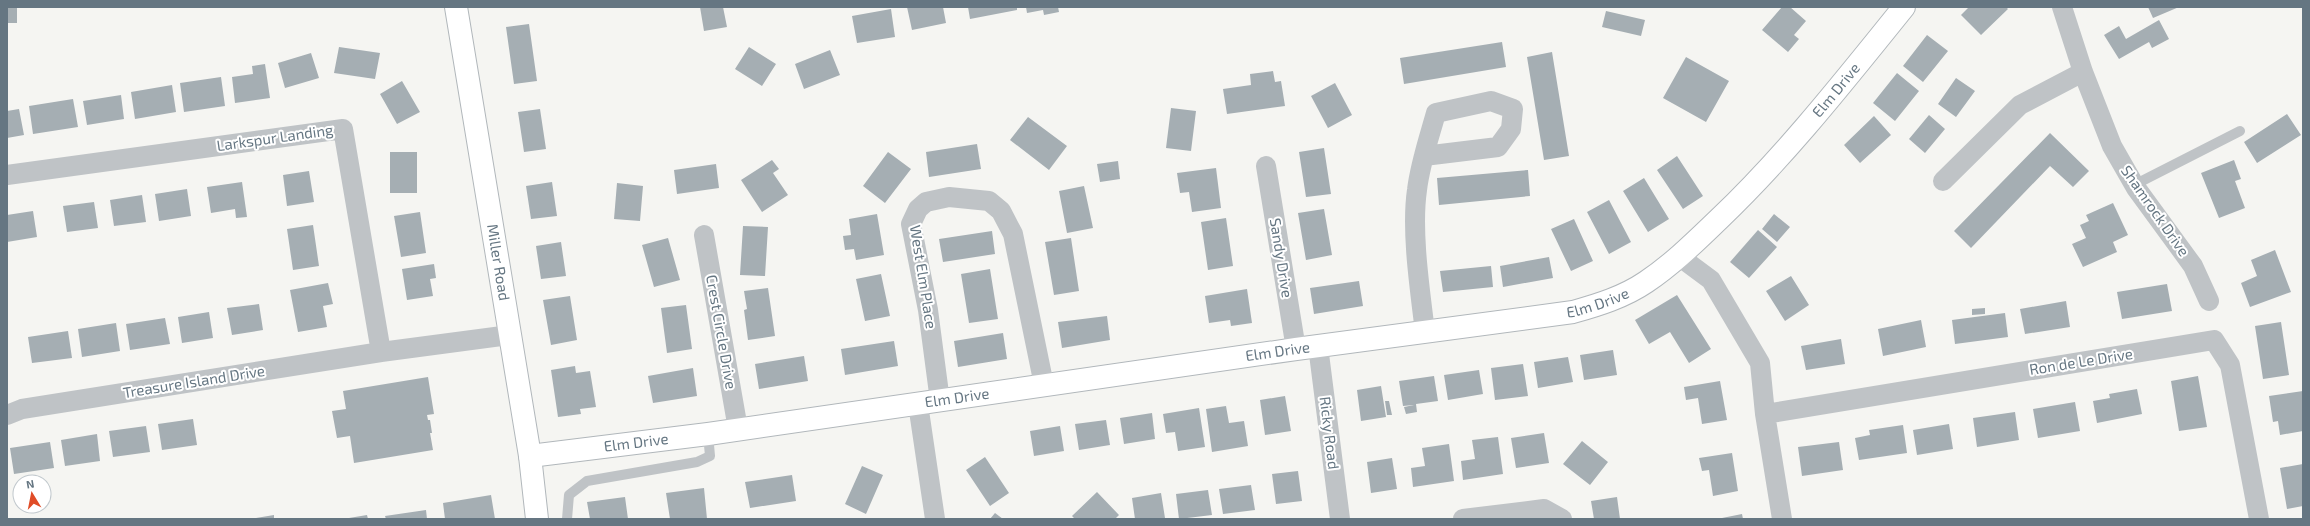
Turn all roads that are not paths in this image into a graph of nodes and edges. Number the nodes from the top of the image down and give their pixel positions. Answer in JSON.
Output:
{"nodes":[{"id":1,"x":456,"y":7,"type":"edge"},
{"id":2,"x":1904,"y":7,"type":"edge"},
{"id":3,"x":2062,"y":7,"type":"edge"},
{"id":4,"x":2083,"y":72,"type":"junction"},
{"id":5,"x":2240,"y":131,"type":"dead end"},
{"id":6,"x":1424,"y":156,"type":"dead end"},
{"id":7,"x":1266,"y":166,"type":"dead end"},
{"id":8,"x":7,"y":176,"type":"edge"},
{"id":9,"x":1943,"y":181,"type":"dead end"},
{"id":10,"x":2134,"y":185,"type":"junction"},
{"id":11,"x":704,"y":235,"type":"dead end"},
{"id":12,"x":1680,"y":257,"type":"junction"},
{"id":13,"x":2209,"y":301,"type":"dead end"},
{"id":14,"x":1425,"y":332,"type":"junction"},
{"id":15,"x":510,"y":335,"type":"junction"},
{"id":16,"x":1318,"y":346,"type":"junction"},
{"id":17,"x":1296,"y":349,"type":"junction"},
{"id":18,"x":382,"y":352,"type":"junction"},
{"id":19,"x":1044,"y":385,"type":"junction"},
{"id":20,"x":940,"y":400,"type":"junction"},
{"id":21,"x":918,"y":404,"type":"junction"},
{"id":22,"x":1765,"y":414,"type":"junction"},
{"id":23,"x":7,"y":415,"type":"edge"},
{"id":24,"x":738,"y":429,"type":"junction"},
{"id":25,"x":708,"y":434,"type":"junction"},
{"id":26,"x":530,"y":456,"type":"junction"},
{"id":27,"x":537,"y":519,"type":"edge"},
{"id":28,"x":567,"y":519,"type":"edge"},
{"id":29,"x":935,"y":519,"type":"edge"},
{"id":30,"x":1340,"y":519,"type":"edge"},
{"id":31,"x":1463,"y":519,"type":"edge"},
{"id":32,"x":1562,"y":519,"type":"edge"},
{"id":33,"x":1782,"y":519,"type":"edge"},
{"id":34,"x":2259,"y":519,"type":"edge"}],
"edges":[{"from":1,"to":15,"type":"street","name":"Miller Road"},
{"from":2,"to":12,"type":"street","name":"Elm Drive"},
{"from":3,"to":4,"type":"street","name":"Shamrock Drive"},
{"from":4,"to":9,"type":"street"},
{"from":4,"to":10,"type":"street","name":"Shamrock Drive"},
{"from":5,"to":10,"type":"lane"},
{"from":6,"to":14,"type":"street"},
{"from":7,"to":17,"type":"street","name":"Sandy Drive"},
{"from":8,"to":18,"type":"street","name":"Larkspur Landing"},
{"from":10,"to":13,"type":"street","name":"Shamrock Drive"},
{"from":11,"to":24,"type":"street","name":"Crest Circle Drive"},
{"from":12,"to":14,"type":"street","name":"Elm Drive"},
{"from":12,"to":22,"type":"street"},
{"from":14,"to":16,"type":"street","name":"Elm Drive"},
{"from":15,"to":18,"type":"street","name":"Treasure Island Drive"},
{"from":15,"to":26,"type":"street","name":"Miller Road"},
{"from":16,"to":17,"type":"street","name":"Elm Drive"},
{"from":16,"to":30,"type":"street","name":"Ricky Road"},
{"from":17,"to":19,"type":"street","name":"Elm Drive"},
{"from":18,"to":23,"type":"street","name":"Treasure Island Drive"},
{"from":19,"to":20,"type":"street","name":"Elm Drive"},
{"from":19,"to":20,"type":"street","name":"West Elm Place"},
{"from":20,"to":21,"type":"street","name":"Elm Drive"},
{"from":21,"to":24,"type":"street","name":"Elm Drive"},
{"from":21,"to":29,"type":"street"},
{"from":22,"to":33,"type":"street"},
{"from":22,"to":34,"type":"street","name":"Ron de Le Drive"},
{"from":24,"to":25,"type":"street","name":"Elm Drive"},
{"from":25,"to":26,"type":"street","name":"Elm Drive"},
{"from":25,"to":28,"type":"lane"},
{"from":26,"to":27,"type":"street","name":"Miller Road"},
{"from":31,"to":32,"type":"street"}]}
